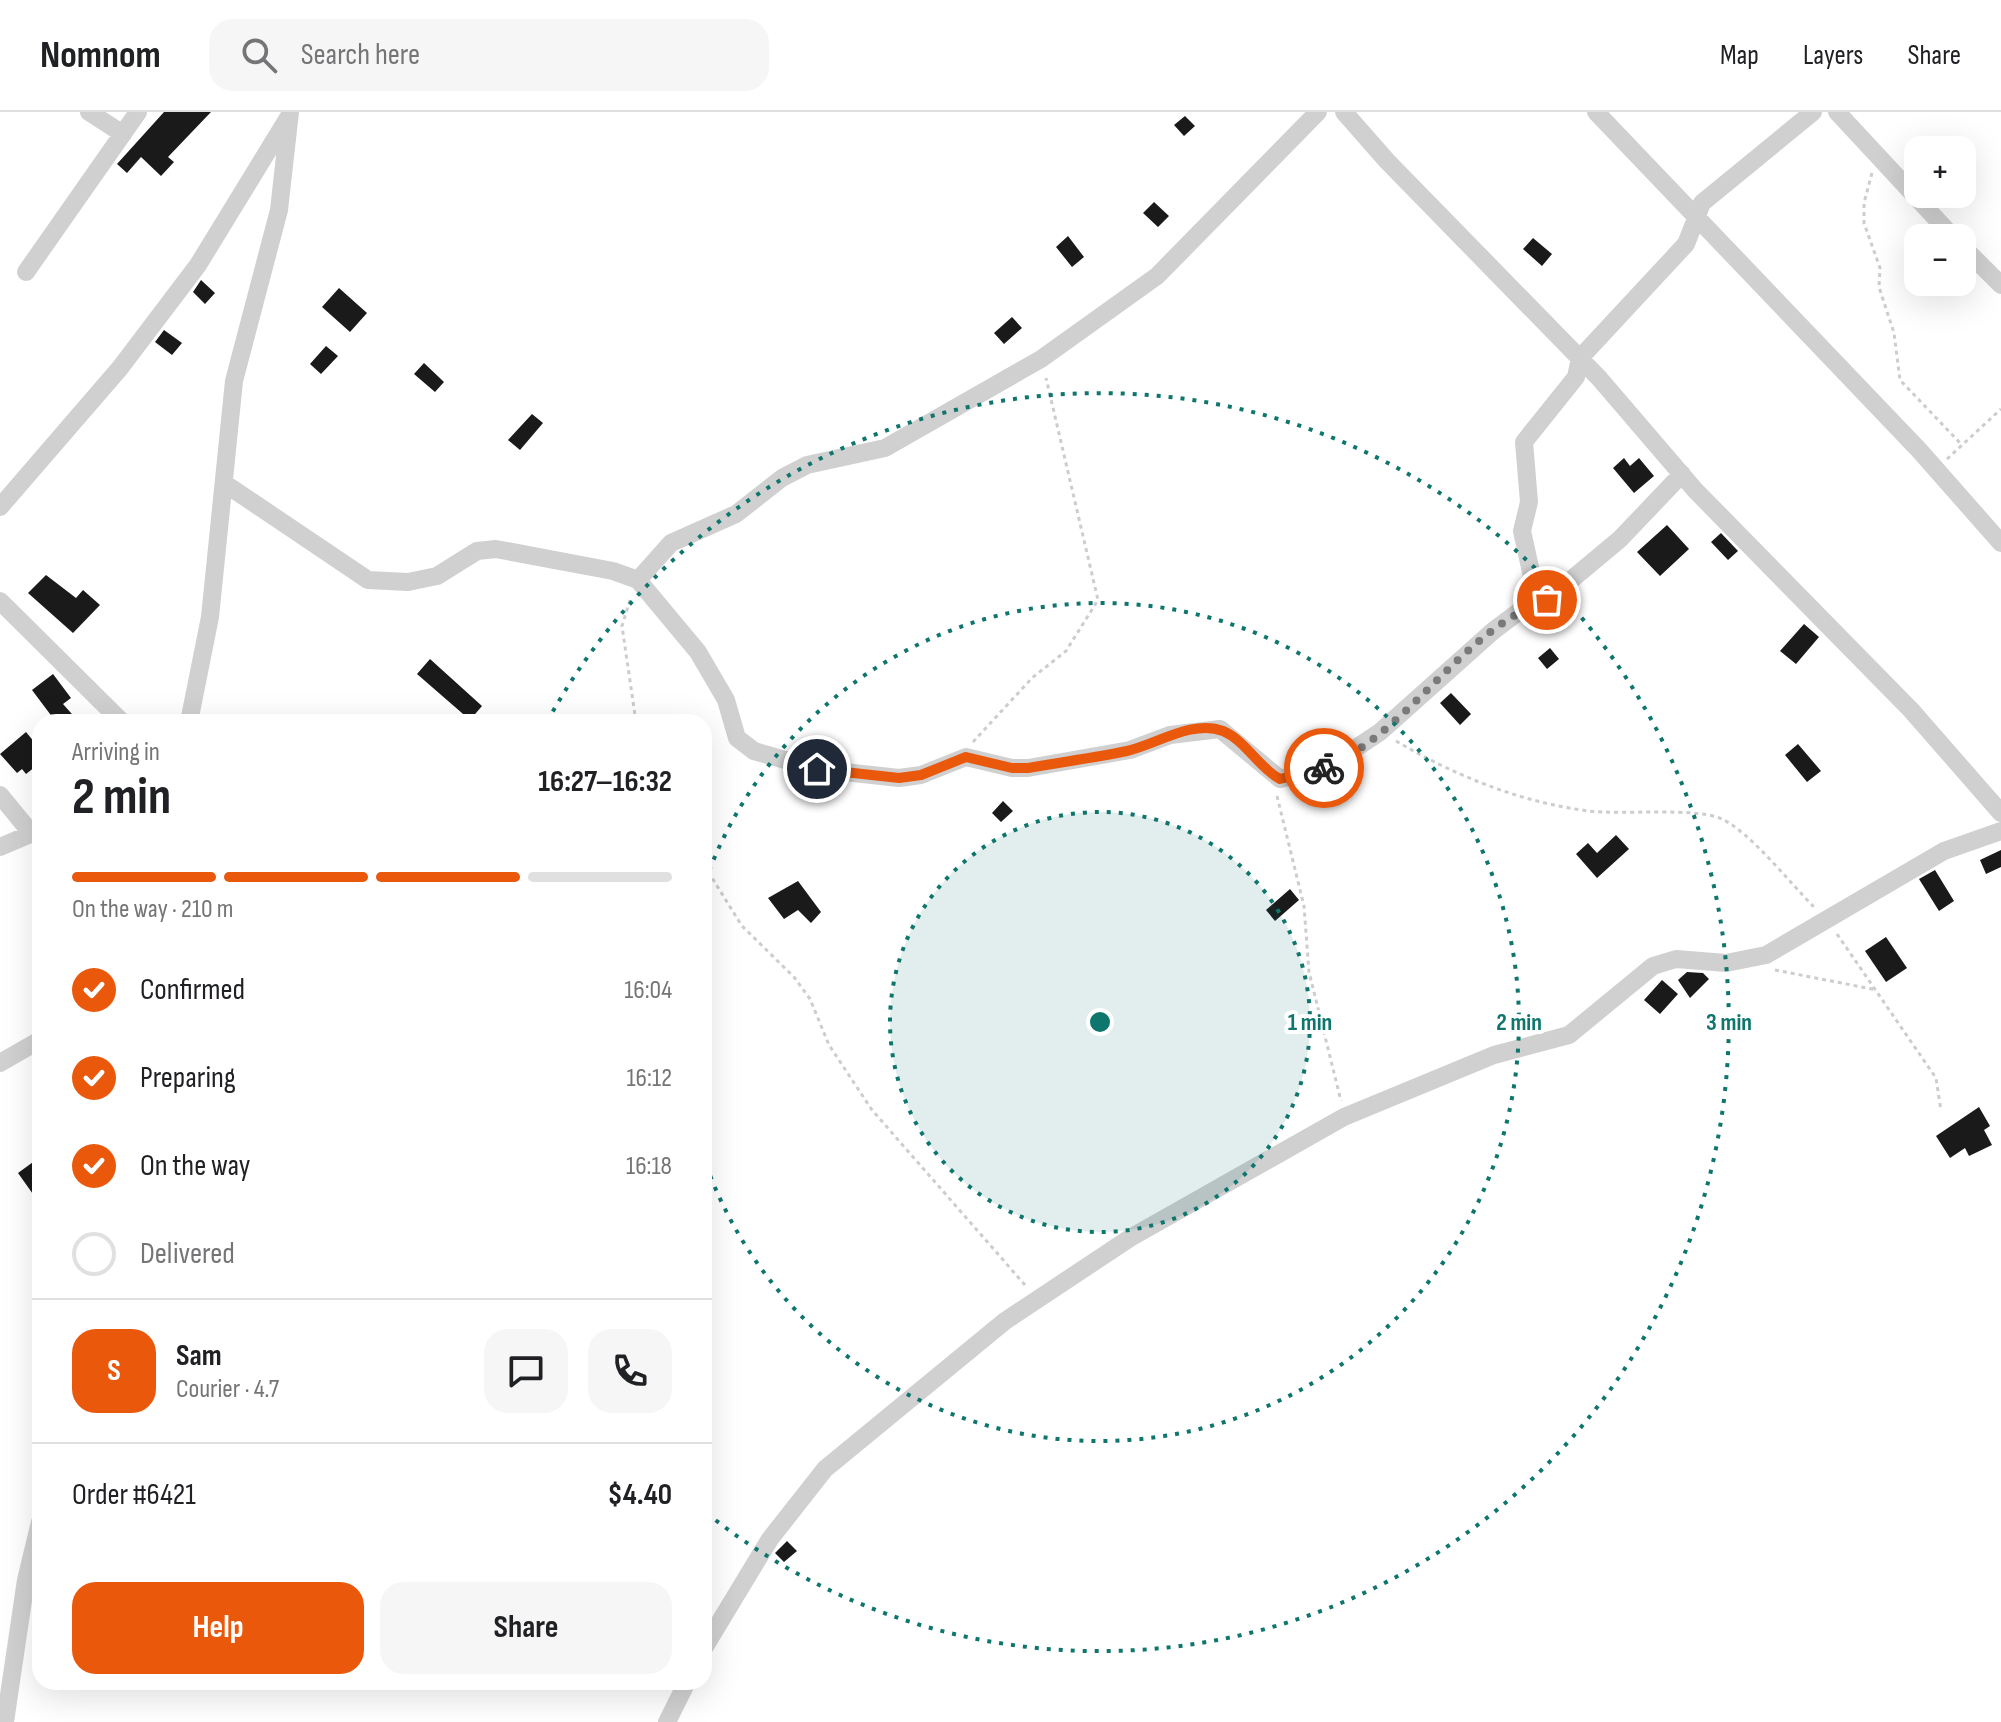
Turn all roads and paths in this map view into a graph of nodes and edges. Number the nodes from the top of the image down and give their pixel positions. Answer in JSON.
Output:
{"nodes":[{"id":1,"x":89,"y":112,"type":"edge"},
{"id":2,"x":138,"y":112,"type":"edge"},
{"id":3,"x":1318,"y":112,"type":"edge"},
{"id":4,"x":1344,"y":112,"type":"edge"},
{"id":5,"x":1596,"y":112,"type":"edge"},
{"id":6,"x":1813,"y":112,"type":"edge"},
{"id":7,"x":1837,"y":112,"type":"edge"},
{"id":8,"x":289,"y":114,"type":"edge"},
{"id":9,"x":123,"y":134,"type":"junction"},
{"id":10,"x":1874,"y":153,"type":"junction"},
{"id":11,"x":1694,"y":217,"type":"junction"},
{"id":12,"x":1941,"y":224,"type":"edge"},
{"id":13,"x":1976,"y":260,"type":"edge"},
{"id":14,"x":26,"y":272,"type":"dead end"},
{"id":15,"x":2001,"y":285,"type":"edge"},
{"id":16,"x":1580,"y":358,"type":"junction"},
{"id":17,"x":1041,"y":359,"type":"junction"},
{"id":18,"x":2001,"y":409,"type":"edge"},
{"id":19,"x":1962,"y":445,"type":"junction"},
{"id":20,"x":1936,"y":470,"type":"junction"},
{"id":21,"x":1682,"y":474,"type":"junction"},
{"id":22,"x":224,"y":483,"type":"junction"},
{"id":23,"x":0,"y":507,"type":"edge"},
{"id":24,"x":2001,"y":543,"type":"edge"},
{"id":25,"x":638,"y":580,"type":"junction"},
{"id":26,"x":0,"y":601,"type":"edge"},
{"id":27,"x":1538,"y":604,"type":"junction"},
{"id":28,"x":114,"y":714,"type":"edge"},
{"id":29,"x":191,"y":714,"type":"edge"},
{"id":30,"x":635,"y":714,"type":"edge"},
{"id":31,"x":1380,"y":732,"type":"junction"},
{"id":32,"x":961,"y":758,"type":"junction"},
{"id":33,"x":1272,"y":774,"type":"junction"},
{"id":34,"x":0,"y":795,"type":"edge"},
{"id":35,"x":2001,"y":813,"type":"edge"},
{"id":36,"x":32,"y":828,"type":"edge"},
{"id":37,"x":2001,"y":831,"type":"edge"},
{"id":38,"x":32,"y":834,"type":"edge"},
{"id":39,"x":0,"y":847,"type":"edge"},
{"id":40,"x":712,"y":878,"type":"edge"},
{"id":41,"x":1827,"y":920,"type":"junction"},
{"id":42,"x":1770,"y":969,"type":"dead end"},
{"id":43,"x":1877,"y":990,"type":"junction"},
{"id":44,"x":32,"y":1045,"type":"edge"},
{"id":45,"x":0,"y":1063,"type":"edge"},
{"id":46,"x":1941,"y":1111,"type":"dead end"},
{"id":47,"x":1344,"y":1117,"type":"junction"},
{"id":48,"x":1035,"y":1297,"type":"junction"},
{"id":49,"x":32,"y":1555,"type":"edge"},
{"id":50,"x":712,"y":1635,"type":"edge"},
{"id":51,"x":683,"y":1690,"type":"edge"},
{"id":52,"x":5,"y":1722,"type":"edge"},
{"id":53,"x":667,"y":1722,"type":"edge"}],
"edges":[{"from":1,"to":9,"type":"street"},
{"from":2,"to":9,"type":"street"},
{"from":3,"to":17,"type":"street"},
{"from":4,"to":16,"type":"street"},
{"from":5,"to":11,"type":"street"},
{"from":6,"to":11,"type":"street"},
{"from":7,"to":10,"type":"street"},
{"from":8,"to":22,"type":"street"},
{"from":8,"to":23,"type":"street"},
{"from":9,"to":14,"type":"street"},
{"from":10,"to":12,"type":"street"},
{"from":10,"to":19,"type":"path"},
{"from":11,"to":16,"type":"street"},
{"from":11,"to":20,"type":"street"},
{"from":13,"to":15,"type":"street"},
{"from":16,"to":21,"type":"street"},
{"from":16,"to":27,"type":"street"},
{"from":17,"to":25,"type":"street"},
{"from":17,"to":32,"type":"path"},
{"from":18,"to":19,"type":"path"},
{"from":19,"to":20,"type":"path"},
{"from":20,"to":24,"type":"street"},
{"from":21,"to":27,"type":"street"},
{"from":21,"to":35,"type":"street"},
{"from":22,"to":25,"type":"street"},
{"from":22,"to":29,"type":"street"},
{"from":25,"to":30,"type":"path"},
{"from":25,"to":32,"type":"street"},
{"from":26,"to":28,"type":"street"},
{"from":27,"to":31,"type":"street"},
{"from":31,"to":33,"type":"street"},
{"from":31,"to":41,"type":"path"},
{"from":32,"to":33,"type":"street"},
{"from":33,"to":47,"type":"path"},
{"from":34,"to":36,"type":"street"},
{"from":37,"to":41,"type":"street"},
{"from":38,"to":39,"type":"street"},
{"from":40,"to":48,"type":"path"},
{"from":41,"to":43,"type":"path"},
{"from":41,"to":47,"type":"street"},
{"from":42,"to":43,"type":"path"},
{"from":43,"to":46,"type":"path"},
{"from":44,"to":45,"type":"street"},
{"from":47,"to":48,"type":"street"},
{"from":48,"to":50,"type":"street"},
{"from":49,"to":52,"type":"street"},
{"from":51,"to":53,"type":"street"}]}
